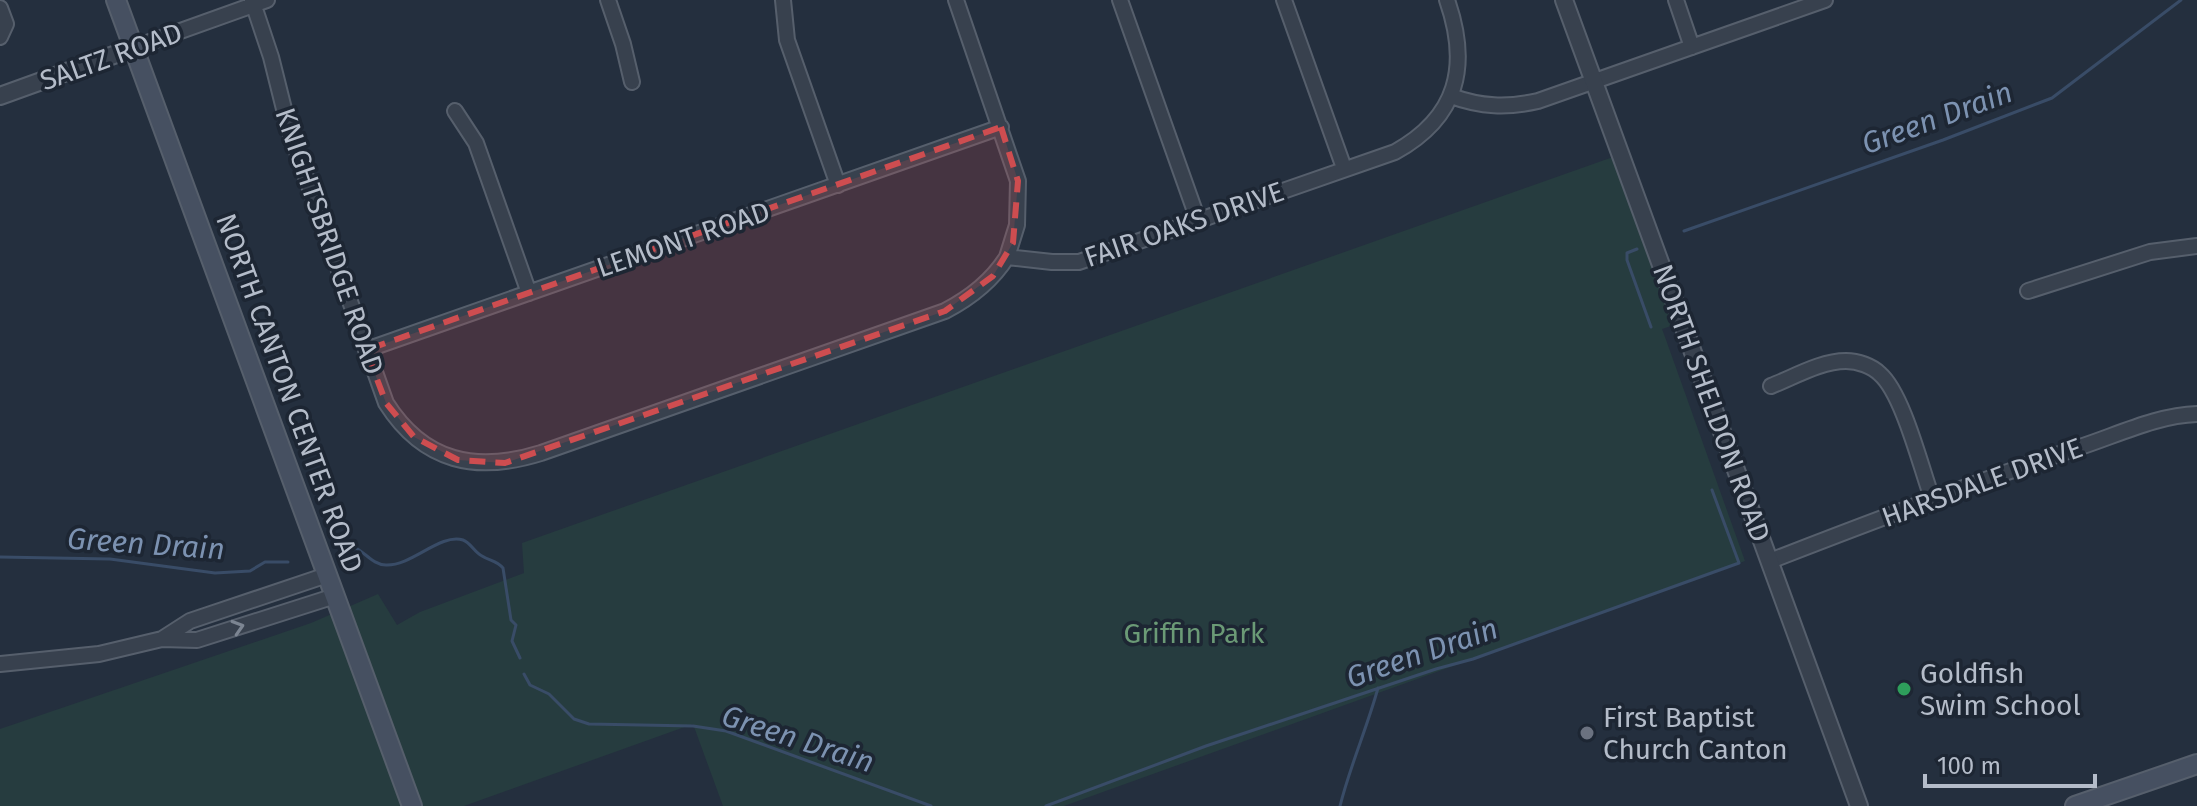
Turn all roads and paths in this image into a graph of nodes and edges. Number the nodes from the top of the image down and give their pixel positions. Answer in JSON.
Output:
{"nodes":[{"id":1,"x":116,"y":0,"type":"edge"},
{"id":2,"x":608,"y":0,"type":"edge"},
{"id":3,"x":783,"y":0,"type":"edge"},
{"id":4,"x":956,"y":0,"type":"edge"},
{"id":5,"x":1120,"y":0,"type":"edge"},
{"id":6,"x":1284,"y":0,"type":"edge"},
{"id":7,"x":1447,"y":0,"type":"edge"},
{"id":8,"x":1564,"y":0,"type":"edge"},
{"id":9,"x":1676,"y":0,"type":"edge"},
{"id":10,"x":1825,"y":0,"type":"edge"},
{"id":11,"x":257,"y":2,"type":"edge"},
{"id":12,"x":0,"y":8,"type":"edge"},
{"id":13,"x":0,"y":37,"type":"edge"},
{"id":14,"x":1692,"y":47,"type":"junction"},
{"id":15,"x":133,"y":48,"type":"junction"},
{"id":16,"x":632,"y":82,"type":"dead end"},
{"id":17,"x":1594,"y":82,"type":"junction"},
{"id":18,"x":0,"y":96,"type":"edge"},
{"id":19,"x":1451,"y":96,"type":"junction"},
{"id":20,"x":455,"y":111,"type":"dead end"},
{"id":21,"x":1001,"y":127,"type":"junction"},
{"id":22,"x":1344,"y":168,"type":"junction"},
{"id":23,"x":838,"y":185,"type":"junction"},
{"id":24,"x":1198,"y":220,"type":"junction"},
{"id":25,"x":2197,"y":246,"type":"edge"},
{"id":26,"x":1007,"y":257,"type":"junction"},
{"id":27,"x":2028,"y":291,"type":"dead end"},
{"id":28,"x":529,"y":293,"type":"junction"},
{"id":29,"x":366,"y":350,"type":"junction"},
{"id":30,"x":1771,"y":386,"type":"dead end"},
{"id":31,"x":2197,"y":414,"type":"edge"},
{"id":32,"x":1932,"y":498,"type":"junction"},
{"id":33,"x":1770,"y":561,"type":"junction"},
{"id":34,"x":327,"y":575,"type":"junction"},
{"id":35,"x":335,"y":596,"type":"junction"},
{"id":36,"x":162,"y":639,"type":"junction"},
{"id":37,"x":0,"y":664,"type":"edge"},
{"id":38,"x":2197,"y":765,"type":"edge"},
{"id":39,"x":412,"y":806,"type":"edge"},
{"id":40,"x":1859,"y":806,"type":"edge"},
{"id":41,"x":2075,"y":806,"type":"edge"}],
"edges":[{"from":1,"to":15,"type":"main road","name":"NORTH CANTON CENTER ROAD"},
{"from":2,"to":16,"type":"street"},
{"from":3,"to":23,"type":"street"},
{"from":4,"to":21,"type":"street"},
{"from":5,"to":24,"type":"street"},
{"from":6,"to":22,"type":"street"},
{"from":7,"to":19,"type":"street"},
{"from":8,"to":17,"type":"street","name":"NORTH SHELDON ROAD"},
{"from":9,"to":14,"type":"street"},
{"from":10,"to":14,"type":"street"},
{"from":11,"to":15,"type":"street","name":"SALTZ ROAD"},
{"from":11,"to":29,"type":"street","name":"KNIGHTSBRIDGE ROAD"},
{"from":12,"to":13,"type":"street"},
{"from":14,"to":17,"type":"street"},
{"from":15,"to":18,"type":"street","name":"SALTZ ROAD"},
{"from":15,"to":34,"type":"main road","name":"NORTH CANTON CENTER ROAD"},
{"from":17,"to":19,"type":"street"},
{"from":17,"to":33,"type":"street","name":"NORTH SHELDON ROAD"},
{"from":19,"to":22,"type":"street","name":"FAIR OAKS DRIVE"},
{"from":20,"to":28,"type":"street"},
{"from":21,"to":23,"type":"street","name":"LEMONT ROAD"},
{"from":21,"to":26,"type":"street"},
{"from":22,"to":24,"type":"street","name":"FAIR OAKS DRIVE"},
{"from":23,"to":28,"type":"street","name":"LEMONT ROAD"},
{"from":24,"to":26,"type":"street","name":"FAIR OAKS DRIVE"},
{"from":25,"to":27,"type":"street"},
{"from":26,"to":29,"type":"street","name":"KNIGHTSBRIDGE ROAD"},
{"from":28,"to":29,"type":"street","name":"LEMONT ROAD"},
{"from":30,"to":32,"type":"street"},
{"from":31,"to":32,"type":"street","name":"HARSDALE DRIVE"},
{"from":32,"to":33,"type":"street","name":"HARSDALE DRIVE"},
{"from":33,"to":40,"type":"street","name":"NORTH SHELDON ROAD"},
{"from":34,"to":35,"type":"main road","name":"NORTH CANTON CENTER ROAD"},
{"from":34,"to":36,"type":"street"},
{"from":36,"to":35,"type":"street","one_way":true},
{"from":35,"to":39,"type":"main road","name":"NORTH CANTON CENTER ROAD"},
{"from":36,"to":37,"type":"street"},
{"from":38,"to":41,"type":"main road"}]}
